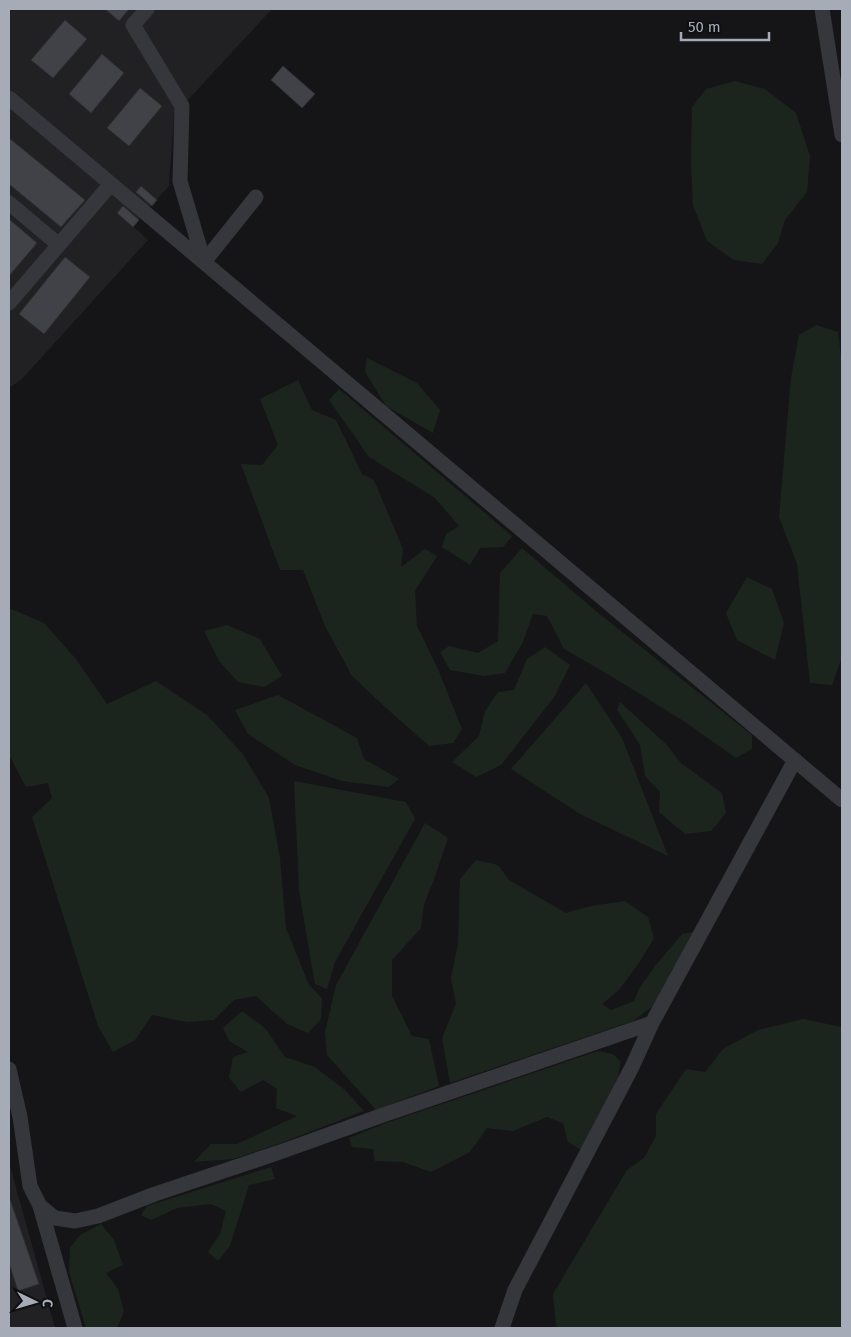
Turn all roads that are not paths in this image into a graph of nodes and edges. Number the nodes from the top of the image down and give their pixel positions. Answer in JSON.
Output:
{"nodes":[{"id":1,"x":147,"y":9,"type":"edge"},
{"id":2,"x":822,"y":9,"type":"edge"},
{"id":3,"x":9,"y":98,"type":"edge"},
{"id":4,"x":842,"y":136,"type":"edge"},
{"id":5,"x":111,"y":184,"type":"junction"},
{"id":6,"x":256,"y":197,"type":"dead end"},
{"id":7,"x":9,"y":203,"type":"edge"},
{"id":8,"x":59,"y":245,"type":"junction"},
{"id":9,"x":204,"y":262,"type":"junction"},
{"id":10,"x":9,"y":303,"type":"edge"},
{"id":11,"x":795,"y":760,"type":"junction"},
{"id":12,"x":842,"y":800,"type":"edge"},
{"id":13,"x":652,"y":1023,"type":"junction"},
{"id":14,"x":9,"y":1069,"type":"edge"},
{"id":15,"x":40,"y":1206,"type":"junction"},
{"id":16,"x":75,"y":1328,"type":"edge"},
{"id":17,"x":502,"y":1328,"type":"edge"}],
"edges":[{"from":1,"to":9,"type":"street"},
{"from":2,"to":4,"type":"street"},
{"from":3,"to":5,"type":"street"},
{"from":5,"to":8,"type":"street"},
{"from":5,"to":9,"type":"street"},
{"from":6,"to":9,"type":"street"},
{"from":7,"to":8,"type":"street"},
{"from":8,"to":10,"type":"street"},
{"from":9,"to":11,"type":"street"},
{"from":11,"to":12,"type":"street"},
{"from":11,"to":13,"type":"street"},
{"from":13,"to":15,"type":"street"},
{"from":13,"to":17,"type":"street"},
{"from":14,"to":15,"type":"street"},
{"from":15,"to":16,"type":"street"}]}
